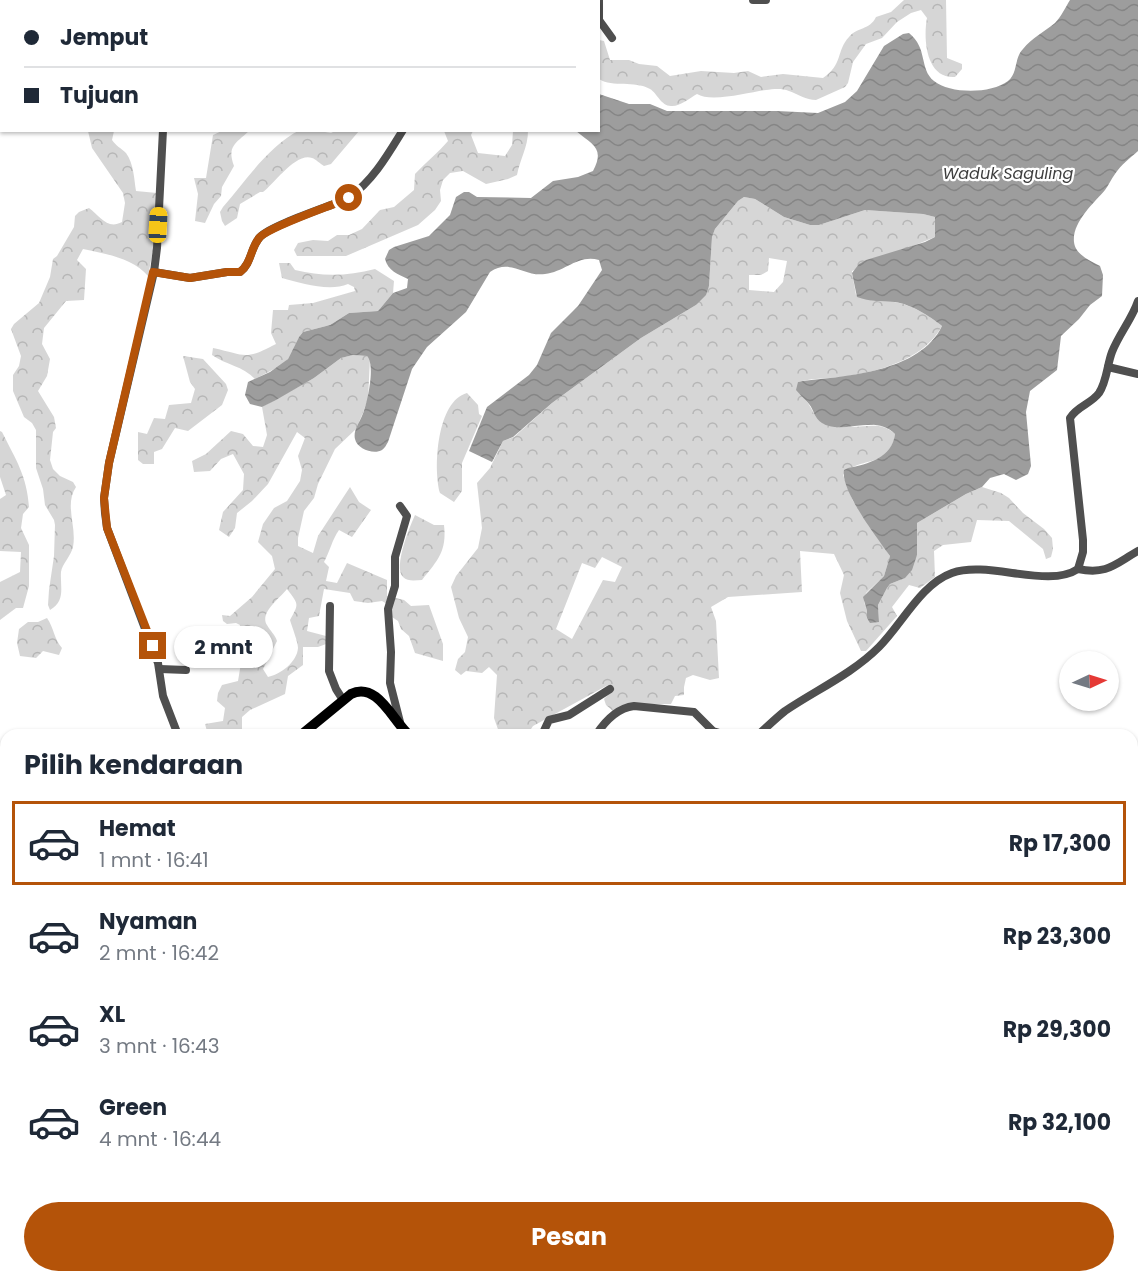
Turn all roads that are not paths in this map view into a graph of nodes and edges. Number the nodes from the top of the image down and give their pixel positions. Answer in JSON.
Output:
{"nodes":[{"id":1,"x":753,"y":0,"type":"edge"},
{"id":2,"x":766,"y":0,"type":"edge"},
{"id":3,"x":600,"y":21,"type":"edge"},
{"id":4,"x":612,"y":38,"type":"dead end"},
{"id":5,"x":163,"y":132,"type":"edge"},
{"id":6,"x":402,"y":132,"type":"edge"},
{"id":7,"x":153,"y":272,"type":"junction"},
{"id":8,"x":1138,"y":301,"type":"edge"},
{"id":9,"x":1108,"y":367,"type":"junction"},
{"id":10,"x":1138,"y":374,"type":"edge"},
{"id":11,"x":400,"y":506,"type":"dead end"},
{"id":12,"x":1138,"y":551,"type":"edge"},
{"id":13,"x":1078,"y":569,"type":"junction"},
{"id":14,"x":330,"y":606,"type":"dead end"},
{"id":15,"x":160,"y":669,"type":"junction"},
{"id":16,"x":186,"y":669,"type":"dead end"},
{"id":17,"x":610,"y":689,"type":"dead end"},
{"id":18,"x":343,"y":700,"type":"junction"},
{"id":19,"x":176,"y":729,"type":"edge"},
{"id":20,"x":308,"y":729,"type":"edge"},
{"id":21,"x":403,"y":729,"type":"edge"},
{"id":22,"x":405,"y":729,"type":"edge"},
{"id":23,"x":545,"y":729,"type":"edge"},
{"id":24,"x":601,"y":729,"type":"edge"},
{"id":25,"x":710,"y":729,"type":"edge"},
{"id":26,"x":765,"y":729,"type":"edge"}],
"edges":[{"from":1,"to":2,"type":"street"},
{"from":3,"to":4,"type":"street"},
{"from":5,"to":7,"type":"street"},
{"from":6,"to":7,"type":"street"},
{"from":7,"to":15,"type":"street"},
{"from":8,"to":9,"type":"street"},
{"from":9,"to":10,"type":"street"},
{"from":9,"to":13,"type":"street"},
{"from":11,"to":22,"type":"street"},
{"from":12,"to":13,"type":"street"},
{"from":13,"to":26,"type":"street"},
{"from":14,"to":18,"type":"street"},
{"from":15,"to":16,"type":"street"},
{"from":15,"to":19,"type":"street"},
{"from":17,"to":23,"type":"street"},
{"from":18,"to":20,"type":"main road"},
{"from":18,"to":21,"type":"main road"},
{"from":24,"to":25,"type":"street"}]}
